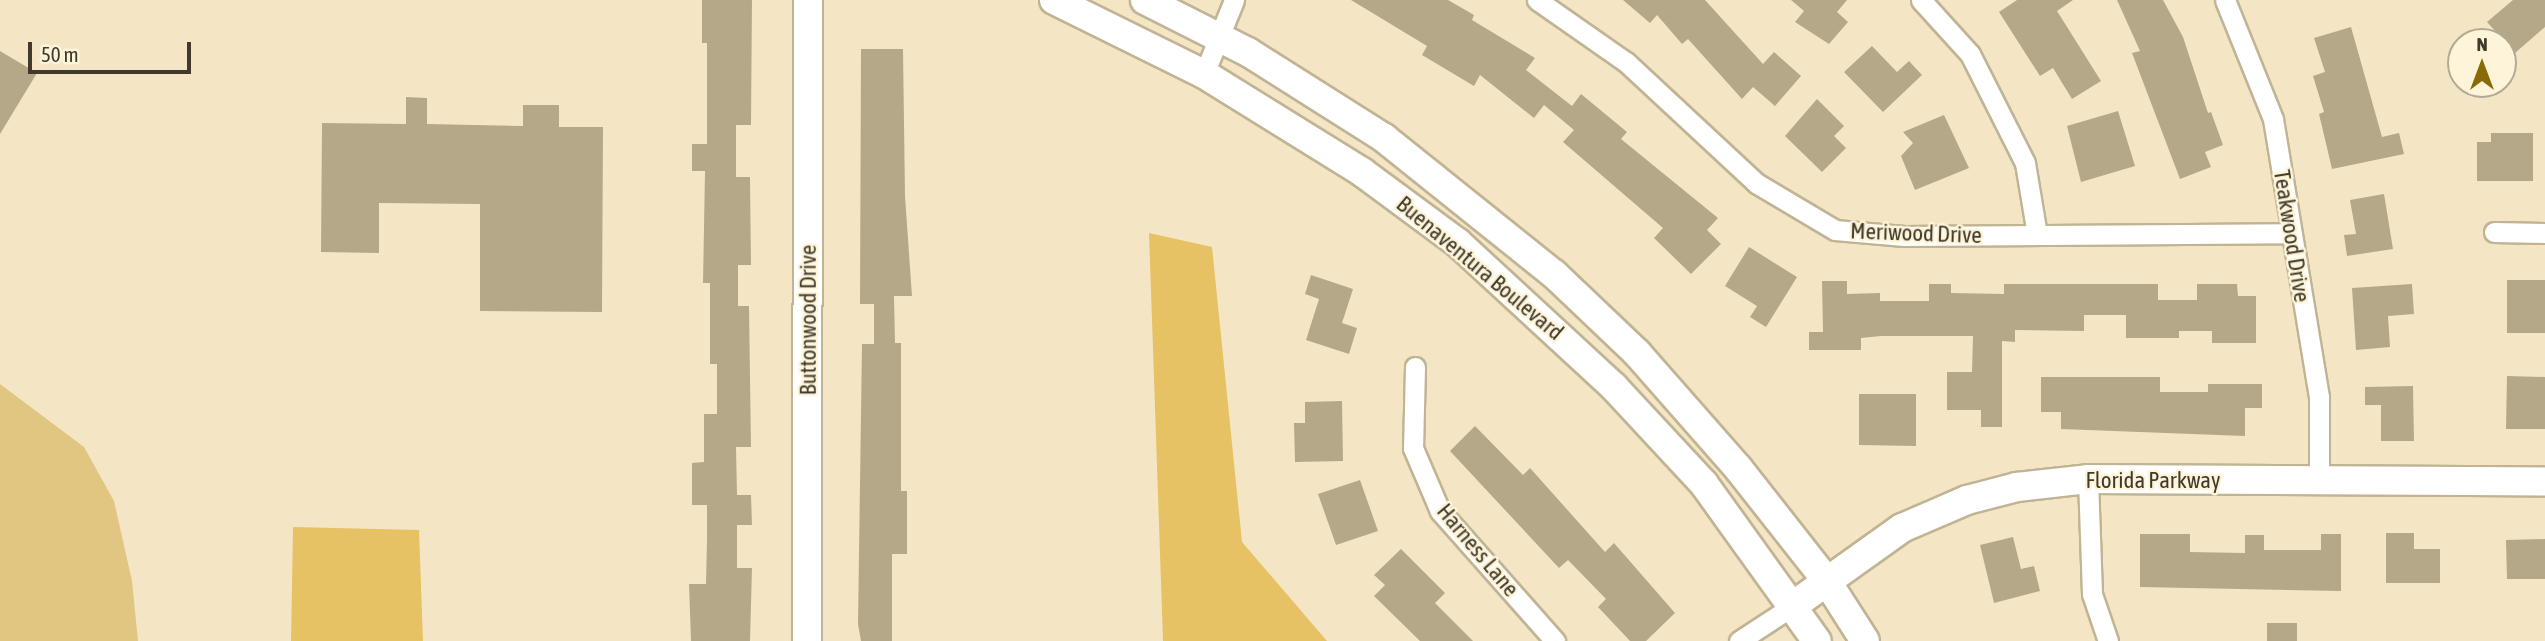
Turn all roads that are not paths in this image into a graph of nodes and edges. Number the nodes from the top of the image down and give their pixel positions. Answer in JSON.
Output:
{"nodes":[{"id":1,"x":808,"y":0,"type":"edge"},
{"id":2,"x":1054,"y":0,"type":"edge"},
{"id":3,"x":1145,"y":0,"type":"edge"},
{"id":4,"x":1234,"y":0,"type":"edge"},
{"id":5,"x":1537,"y":0,"type":"edge"},
{"id":6,"x":1921,"y":0,"type":"edge"},
{"id":7,"x":2225,"y":0,"type":"edge"},
{"id":8,"x":1220,"y":36,"type":"junction"},
{"id":9,"x":1205,"y":74,"type":"junction"},
{"id":10,"x":2494,"y":232,"type":"dead end"},
{"id":11,"x":2291,"y":233,"type":"junction"},
{"id":12,"x":2545,"y":233,"type":"edge"},
{"id":13,"x":2037,"y":235,"type":"junction"},
{"id":14,"x":1415,"y":367,"type":"dead end"},
{"id":15,"x":2088,"y":479,"type":"junction"},
{"id":16,"x":2319,"y":481,"type":"junction"},
{"id":17,"x":2545,"y":481,"type":"edge"},
{"id":18,"x":1826,"y":580,"type":"junction"},
{"id":19,"x":1794,"y":605,"type":"junction"},
{"id":20,"x":807,"y":641,"type":"edge"},
{"id":21,"x":1555,"y":641,"type":"edge"},
{"id":22,"x":1739,"y":641,"type":"edge"},
{"id":23,"x":1817,"y":641,"type":"edge"},
{"id":24,"x":1865,"y":641,"type":"edge"},
{"id":25,"x":2108,"y":641,"type":"edge"}],
"edges":[{"from":1,"to":20,"type":"main road","name":"Buttonwood Drive"},
{"from":2,"to":9,"type":"main road","name":"Buenaventura Boulevard"},
{"from":3,"to":8,"type":"main road","name":"Buenaventura Boulevard"},
{"from":4,"to":8,"type":"street"},
{"from":5,"to":13,"type":"street","name":"Meriwood Drive"},
{"from":6,"to":13,"type":"street"},
{"from":7,"to":11,"type":"street","name":"Teakwood Drive"},
{"from":8,"to":9,"type":"street"},
{"from":8,"to":18,"type":"main road","name":"Buenaventura Boulevard"},
{"from":9,"to":19,"type":"main road","name":"Buenaventura Boulevard"},
{"from":10,"to":12,"type":"street"},
{"from":11,"to":13,"type":"street","name":"Meriwood Drive"},
{"from":11,"to":16,"type":"street","name":"Teakwood Drive"},
{"from":14,"to":21,"type":"street","name":"Harness Lane"},
{"from":15,"to":16,"type":"main road","name":"Florida Parkway"},
{"from":15,"to":18,"type":"main road","name":"Florida Parkway"},
{"from":15,"to":25,"type":"street"},
{"from":16,"to":17,"type":"main road","name":"Florida Parkway"},
{"from":18,"to":19,"type":"main road","name":"Florida Parkway"},
{"from":18,"to":24,"type":"main road","name":"Buenaventura Boulevard"},
{"from":19,"to":22,"type":"street"},
{"from":19,"to":23,"type":"main road","name":"Buenaventura Boulevard"}]}
